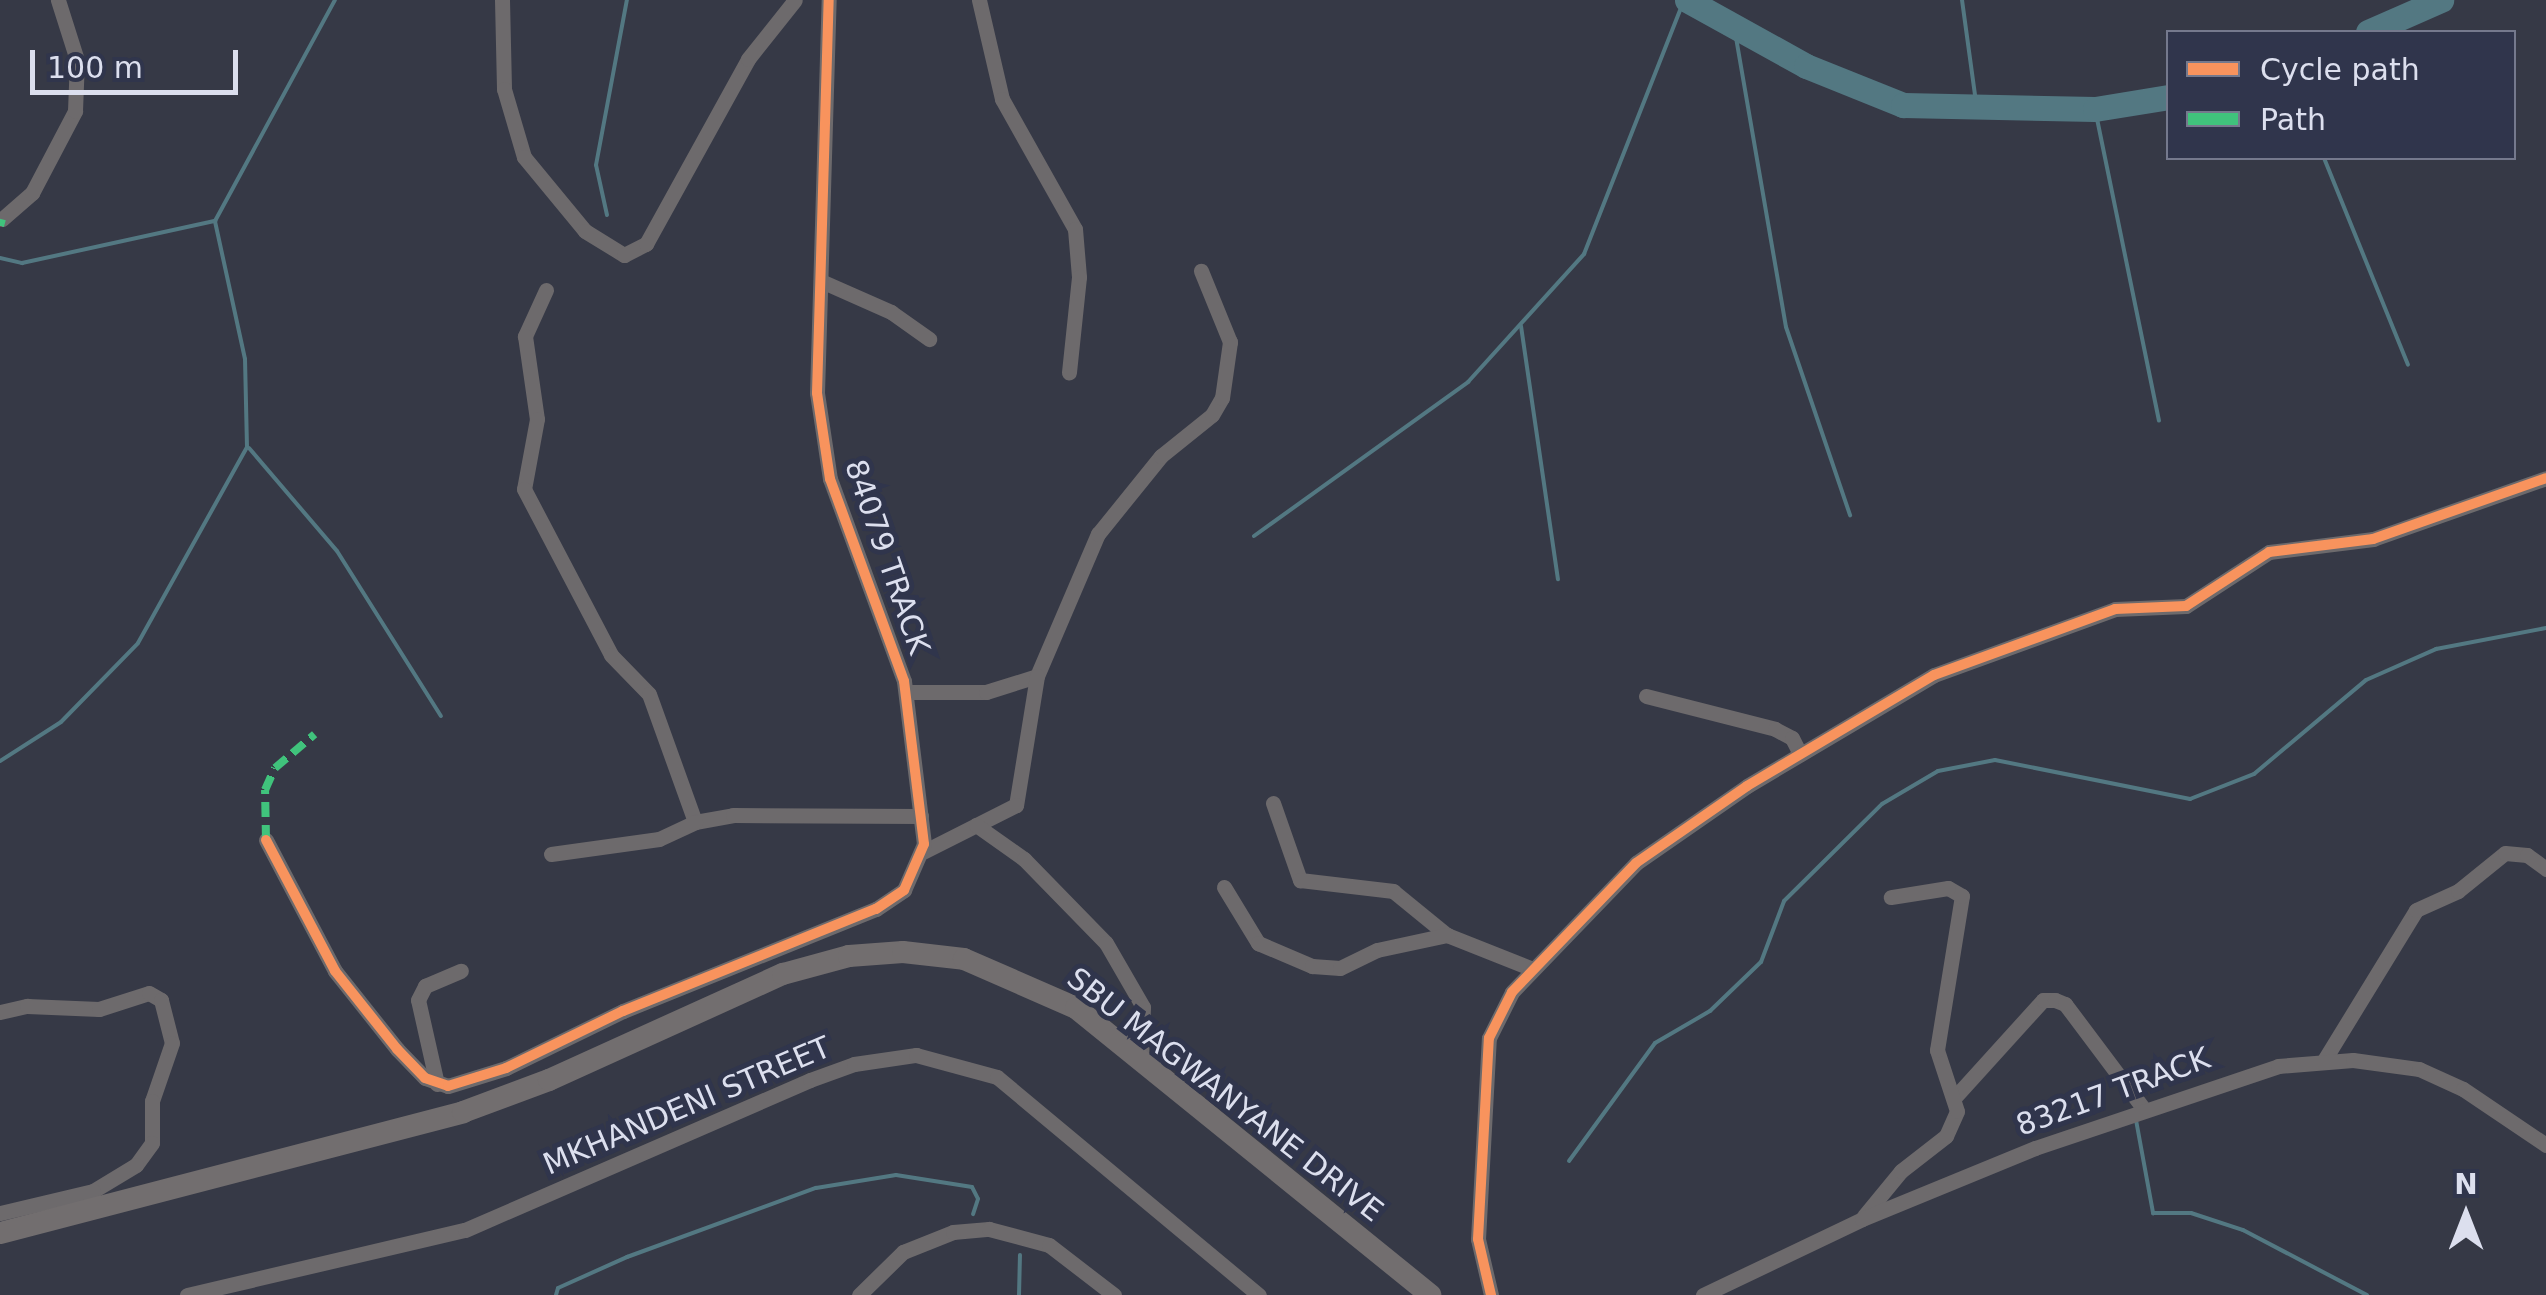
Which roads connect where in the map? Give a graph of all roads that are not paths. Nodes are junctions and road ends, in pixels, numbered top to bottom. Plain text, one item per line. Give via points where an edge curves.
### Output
1 (58, 0) edge
2 (502, 0) edge
3 (795, 0) edge
4 (979, 0) edge
5 (826, 4) edge
6 (2, 219) dead end
7 (1201, 271) dead end
8 (821, 281) junction
9 (546, 290) dead end
10 (929, 338) dead end
11 (1069, 372) dead end
12 (2546, 478) edge
13 (1036, 676) junction
14 (906, 692) junction
15 (1646, 696) dead end
16 (1800, 754) junction
17 (1273, 803) dead end
18 (920, 816) junction
19 (695, 822) junction
20 (976, 826) junction
21 (266, 840) dead end
22 (922, 852) junction
23 (551, 854) dead end
24 (2546, 869) edge
25 (1224, 887) dead end
26 (1891, 898) dead end
27 (1447, 935) junction
28 (1532, 969) junction
29 (462, 972) dead end
30 (634, 1008) junction
31 (0, 1012) edge
32 (651, 1032) junction
33 (1141, 1060) junction
34 (2323, 1062) junction
35 (437, 1084) junction
36 (1955, 1097) junction
37 (2143, 1108) junction
38 (2546, 1145) edge
39 (95, 1199) junction
40 (0, 1213) edge
41 (1862, 1219) junction
42 (0, 1233) edge
43 (187, 1295) edge
44 (859, 1295) edge
45 (1114, 1295) edge
46 (1259, 1295) edge
47 (1430, 1295) edge
48 (1491, 1295) edge
49 (1703, 1295) edge

1 - 6 street via 76,60 74,111 32,193
2 - 3 street via 504,89 524,157 585,231 624,256 646,244 748,59
4 - 11 street via 1002,99 1075,229 1079,277
5 - 8 street, 84079 TRACK
7 - 13 street via 1230,342 1222,398 1212,415 1161,456 1098,534
8 - 10 street via 891,312
8 - 14 street, 84079 TRACK via 815,363 830,478
9 - 19 street via 525,336 537,409 523,475 526,495 611,656 650,694
12 - 16 street via 2373,539 2269,552 2186,606 2115,609 1950,668
13 - 14 street via 986,692
13 - 20 street via 1016,805
14 - 18 street, 84079 TRACK
15 - 16 street via 1776,728
16 - 28 street via 1636,863
17 - 27 street via 1300,880 1393,891
18 - 19 street via 733,815
18 - 22 street, 84079 TRACK
19 - 23 street via 659,839
20 - 22 street
20 - 33 street via 1024,859 1106,943 1143,1008
21 - 35 street via 335,971 363,998 387,1038
22 - 30 street via 904,890 876,909
24 - 34 street via 2527,855 2505,853 2458,891 2416,910
25 - 27 street via 1251,937 1312,966 1340,968 1377,950
26 - 36 street via 1948,888 1962,896 1937,1050
27 - 28 street
28 - 48 street via 1502,1007 1489,1038 1478,1239
29 - 35 street via 425,986 418,1000
30 - 32 street
30 - 35 street via 506,1068 455,1086
31 - 39 street via 27,1006 90,1010 143,993 159,996 172,1043 152,1101 152,1143
32 - 33 main road, SBU MAGWANYANE DRIVE via 804,966 903,952 964,959 1022,980 1076,1008
32 - 39 main road, SBU MAGWANYANE DRIVE via 463,1112
33 - 47 main road, SBU MAGWANYANE DRIVE
34 - 37 street, 83217 TRACK via 2243,1074
34 - 38 street, 83217 TRACK via 2419,1069 2463,1089
36 - 37 street via 2043,1000 2055,1000 2065,1004
36 - 41 street via 1957,1117 1946,1136 1902,1170
37 - 41 street, 83217 TRACK
39 - 40 street
39 - 42 main road, SBU MAGWANYANE DRIVE
41 - 49 street, 83217 TRACK
43 - 46 street, MKHANDENI STREET via 466,1230 810,1080 854,1064 916,1055 997,1077
44 - 45 street via 903,1252 952,1232 988,1229 1049,1244

